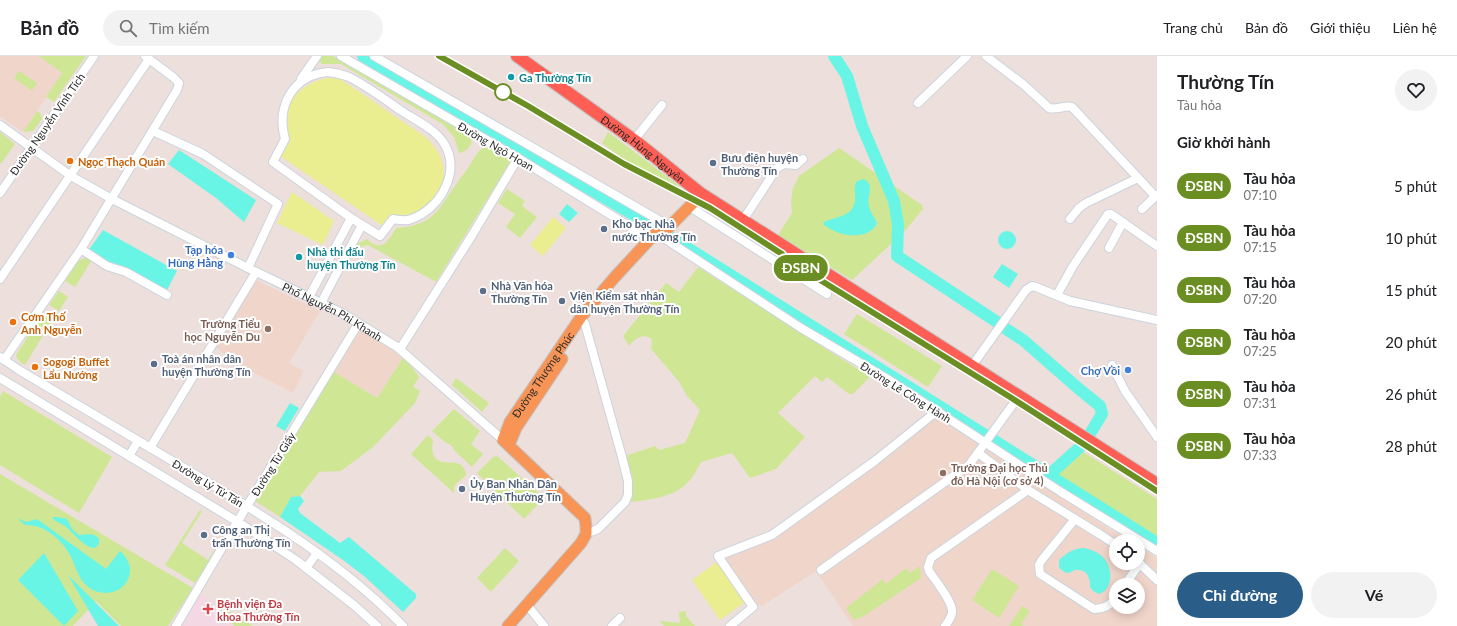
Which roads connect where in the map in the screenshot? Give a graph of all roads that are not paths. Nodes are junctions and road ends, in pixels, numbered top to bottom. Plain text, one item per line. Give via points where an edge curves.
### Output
1 (94, 56) edge
2 (317, 56) edge
3 (341, 56) edge
4 (374, 56) edge
5 (517, 56) edge
6 (967, 56) edge
7 (986, 56) edge
8 (147, 57) edge
9 (298, 83) junction
10 (918, 103) dead end
11 (662, 105) dead end
12 (0, 125) edge
13 (153, 131) junction
14 (634, 140) junction
15 (32, 147) junction
16 (518, 158) junction
17 (802, 159) dead end
18 (71, 176) junction
19 (1138, 178) junction
20 (0, 193) edge
21 (702, 194) junction
22 (1156, 196) edge
23 (112, 199) junction
24 (690, 207) junction
25 (1142, 209) dead end
26 (351, 218) junction
27 (1070, 219) dead end
28 (743, 220) junction
29 (1123, 222) junction
30 (362, 225) junction
31 (669, 226) junction
32 (656, 236) junction
33 (1157, 246) edge
34 (1109, 248) dead end
35 (81, 249) junction
36 (248, 268) junction
37 (256, 272) junction
38 (0, 280) edge
39 (828, 294) dead end
40 (167, 295) dead end
41 (1057, 295) junction
42 (310, 298) junction
43 (321, 303) junction
44 (583, 320) junction
45 (1157, 320) edge
46 (358, 324) junction
47 (400, 349) junction
48 (2, 358) edge
49 (1112, 365) dead end
50 (972, 366) junction
51 (0, 378) edge
52 (1019, 396) junction
53 (939, 412) junction
54 (1157, 437) edge
55 (986, 440) junction
56 (138, 441) junction
57 (506, 442) junction
58 (150, 448) junction
59 (978, 453) junction
60 (129, 456) junction
61 (1157, 484) edge
62 (1028, 490) junction
63 (247, 506) junction
64 (1075, 519) junction
65 (238, 522) junction
66 (1109, 522) junction
67 (586, 534) junction
68 (1101, 535) junction
69 (1109, 540) edge
70 (1157, 551) edge
71 (317, 553) junction
72 (306, 568) junction
73 (1145, 568) edge
74 (821, 570) dead end
75 (1157, 580) edge
76 (527, 605) junction
77 (1109, 605) edge
78 (620, 618) dead end
79 (176, 626) edge
80 (377, 626) edge
81 (403, 626) edge
82 (508, 626) edge
83 (544, 626) edge
84 (612, 626) edge
85 (730, 626) edge
86 (945, 626) edge

1 - 15 street, Đường Nguyễn Vĩnh Tích
2 - 9 street
3 - 16 street, Đường Ngô Hoan
4 - 31 street
5 - 14 highway, Đường Hùng Nguyên
6 - 10 street
7 - 19 street via 1049,108 1072,107
8 - 13 street via 179,84
8 - 18 street
9 - 26 street via 284,105 282,126 285,139 273,162
9 - 30 street via 321,72 339,73 348,77 432,131 449,153 448,184 429,210 410,220 393,219 380,236
11 - 14 street
12 - 15 street, Phố Nguyễn Phi Khanh
13 - 23 street
13 - 36 street via 203,154 278,204
14 - 21 highway, Đường Hùng Nguyên
15 - 18 street, Phố Nguyễn Phi Khanh
15 - 20 street, Đường Nguyễn Vĩnh Tích
16 - 32 street, Đường Ngô Hoan
16 - 47 street
17 - 28 street via 794,166 782,164 778,168
18 - 23 street, Phố Nguyễn Phi Khanh
18 - 38 street
19 - 22 street
19 - 27 street via 1086,203
21 - 24 main road, Đường Thượng Phúc
21 - 28 highway, Đường Hùng Nguyên
22 - 25 street
23 - 35 street
23 - 36 street, Phố Nguyễn Phi Khanh
24 - 31 main road, Đường Thượng Phúc
24 - 39 street
26 - 30 street
26 - 42 street
28 - 50 highway, Đường Hùng Nguyên
29 - 33 street
29 - 34 street
29 - 41 street via 1111,214 1107,215
30 - 43 street
31 - 32 main road, Đường Thượng Phúc
32 - 44 main road, Đường Thượng Phúc
32 - 53 street, Đường Lê Công Hành
35 - 40 street via 107,266 126,272
35 - 48 street
36 - 37 street, Phố Nguyễn Phi Khanh
37 - 42 street, Phố Nguyễn Phi Khanh
37 - 58 street
41 - 45 street
41 - 50 street via 1036,286 1029,288
42 - 43 street, Phố Nguyễn Phi Khanh
43 - 46 street, Phố Nguyễn Phi Khanh
44 - 57 main road, Đường Thượng Phúc
44 - 67 street via 628,480 628,495 625,502 598,529
46 - 47 street, Phố Nguyễn Phi Khanh
46 - 63 street, Đường Từ Giấy
47 - 57 street, Phố Nguyễn Phi Khanh
48 - 56 street, Đường Lý Tử Tấn
49 - 54 street
50 - 52 highway, Đường Hùng Nguyên
51 - 60 street, Đường Lý Tử Tấn
52 - 55 street
52 - 61 highway, Đường Hùng Nguyên
53 - 55 street, Đường Lê Công Hành
53 - 85 street via 772,536 718,556 754,607
55 - 59 street
55 - 66 street, Đường Lê Công Hành
56 - 58 street, Đường Lý Tử Tấn
56 - 60 street
57 - 67 main road, Phố Nguyễn Phi Khanh via 584,518
58 - 63 street, Đường Lý Tử Tấn
59 - 62 street
59 - 74 street via 969,465
60 - 65 street, Đường Lý Tử Tấn
62 - 64 street
62 - 86 street via 932,558 929,571 952,609 952,616
63 - 65 street, Đường Từ Giấy
63 - 71 street, Đường Lý Tử Tấn
64 - 68 street
64 - 77 street via 1041,561 1040,574 1094,609
65 - 72 street, Đường Lý Tử Tấn
65 - 79 street, Đường Từ Giấy
66 - 68 street
66 - 70 street, Đường Lê Công Hành
67 - 76 main road
68 - 69 street
71 - 72 street
71 - 81 street, Đường Lý Tử Tấn via 368,592
72 - 80 street, Đường Lý Tử Tấn
73 - 75 street
76 - 82 main road
76 - 83 street
78 - 84 street

